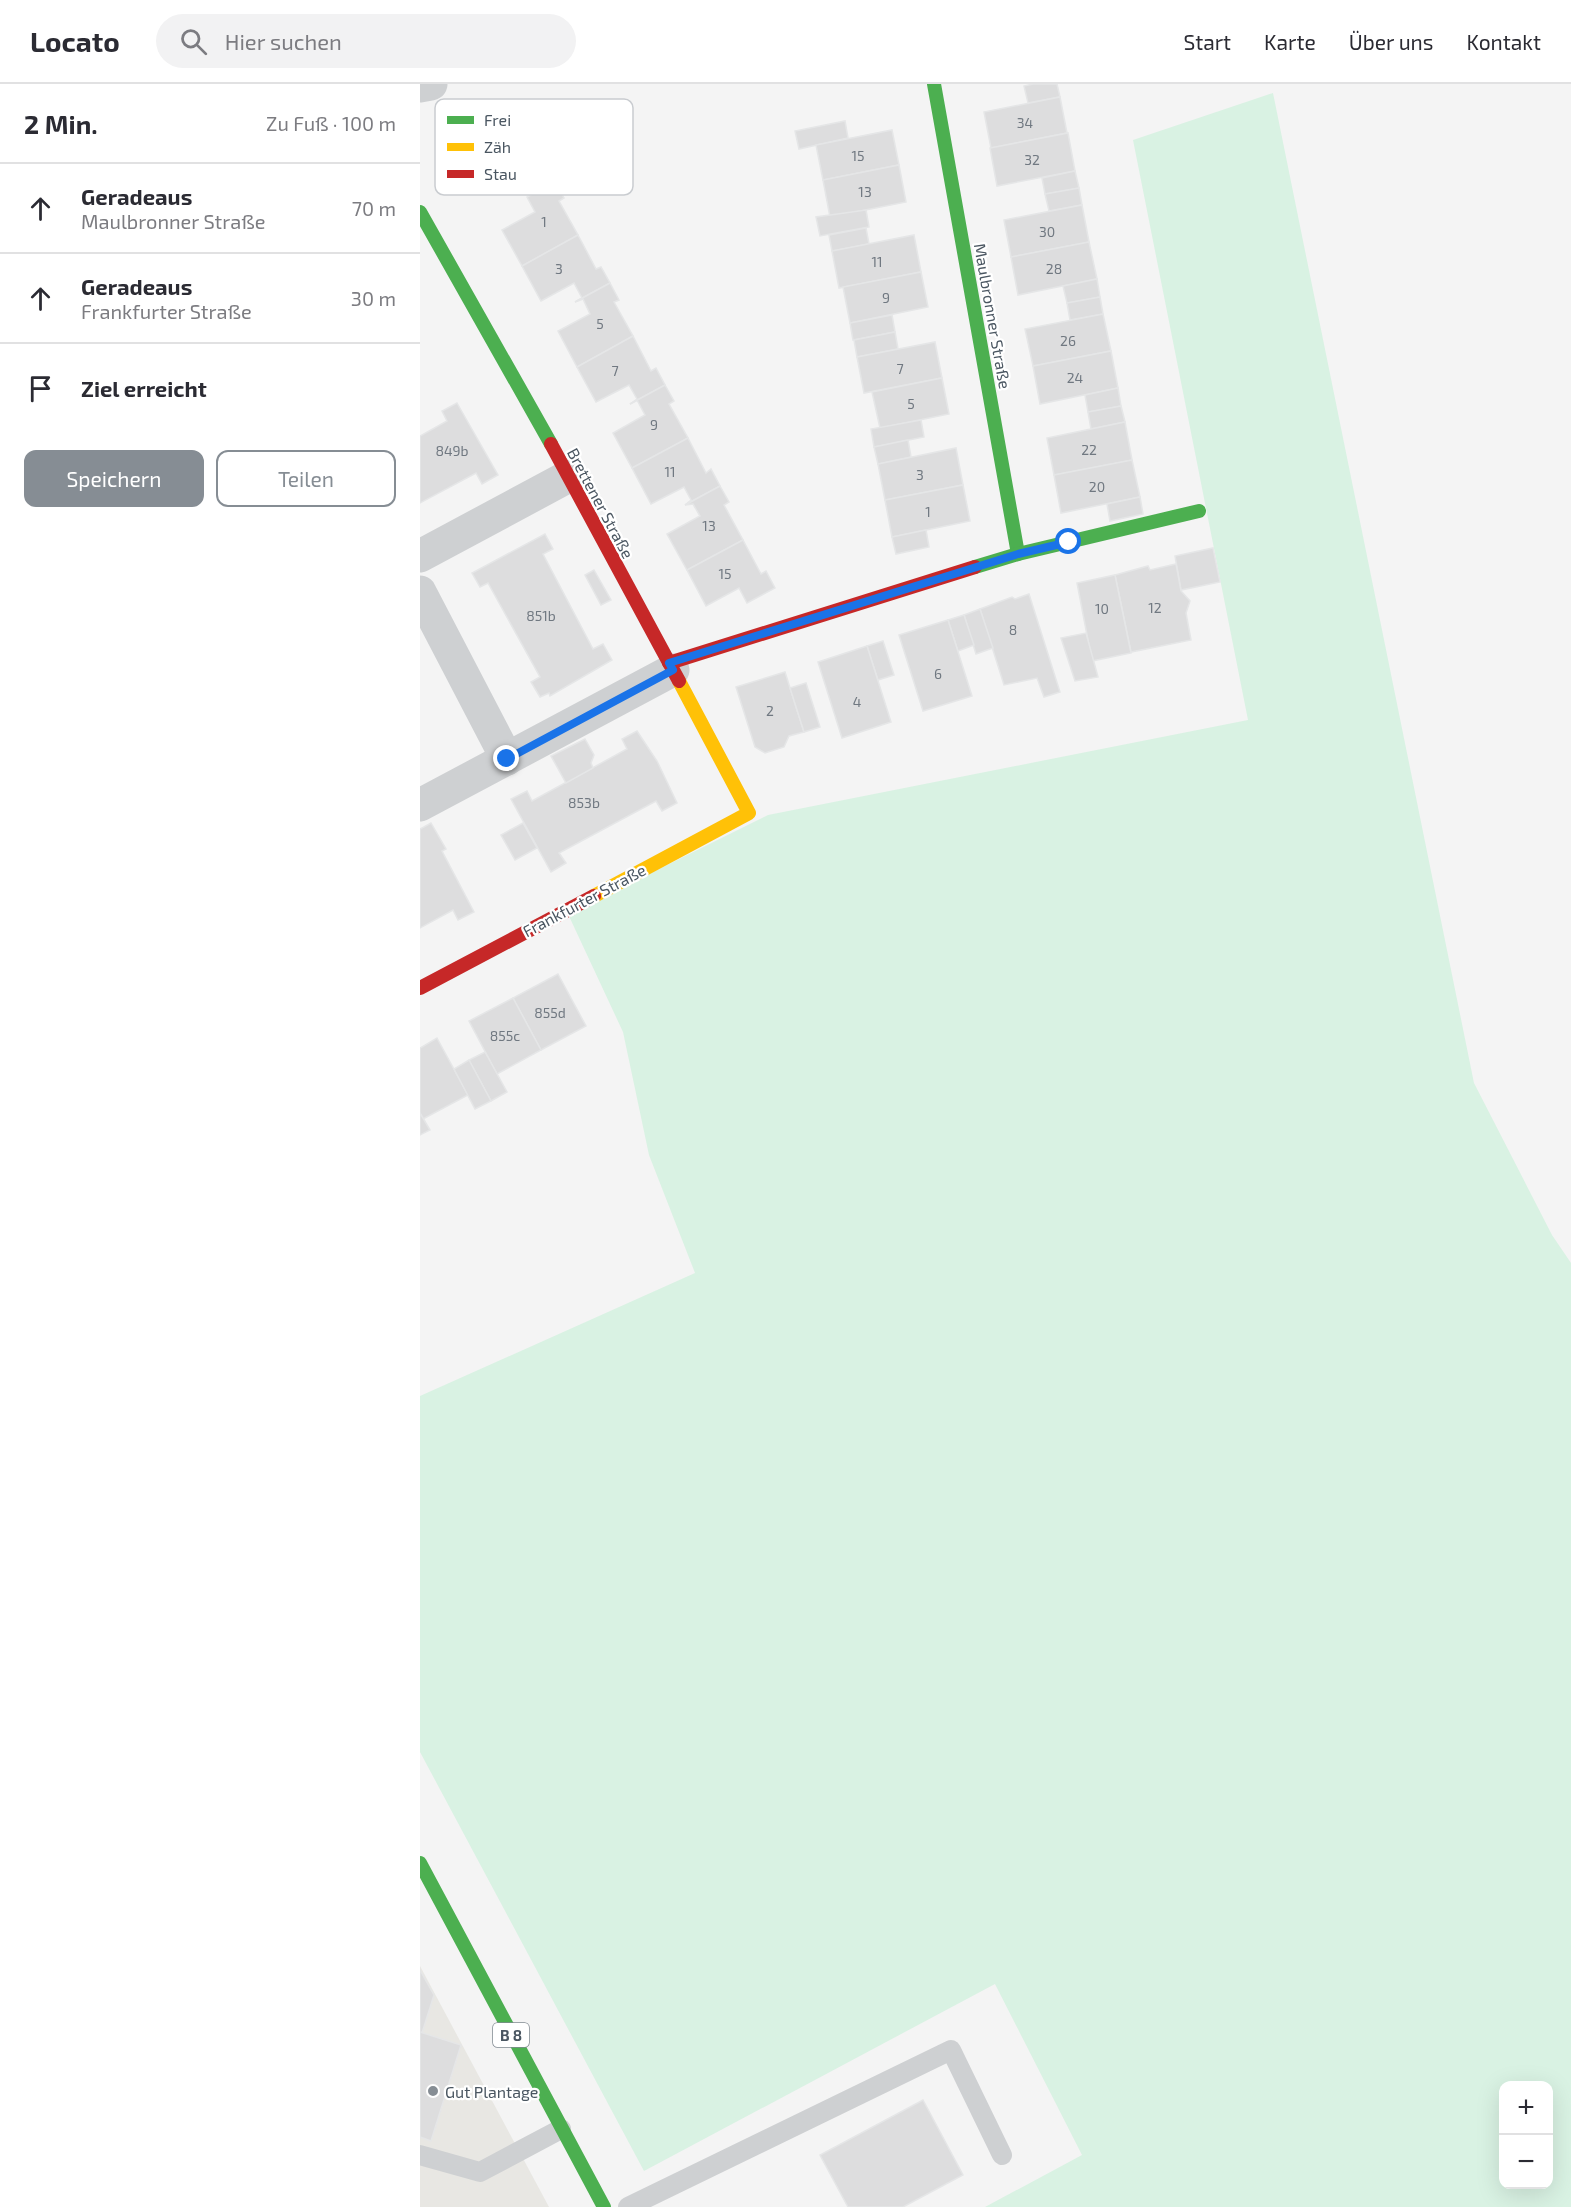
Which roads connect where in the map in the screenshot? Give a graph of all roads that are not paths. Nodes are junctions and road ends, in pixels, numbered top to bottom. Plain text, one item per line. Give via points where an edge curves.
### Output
1 (431, 84) edge
2 (934, 84) edge
3 (420, 86) edge
4 (420, 212) edge
5 (568, 476) junction
6 (1199, 511) dead end
7 (1018, 554) junction
8 (420, 556) edge
9 (420, 592) edge
10 (671, 667) junction
11 (507, 759) junction
12 (420, 805) edge
13 (749, 813) joint
14 (420, 988) edge
15 (420, 1863) edge
16 (561, 2130) junction
17 (420, 2155) edge
18 (1002, 2156) dead end
19 (604, 2207) edge
20 (628, 2207) edge

1 - 3 street
2 - 7 street, Maulbronner Straße
4 - 5 street, Brettener Straße
5 - 8 street
5 - 10 street, Brettener Straße
6 - 7 street
7 - 10 street
9 - 11 street
10 - 11 street
10 - 13 street, Brettener Straße
11 - 12 street
13 - 14 street, Frankfurter Straße
15 - 16 street, B 8
16 - 17 lane via 480,2172
16 - 19 street, B 8
18 - 20 lane via 951,2050

